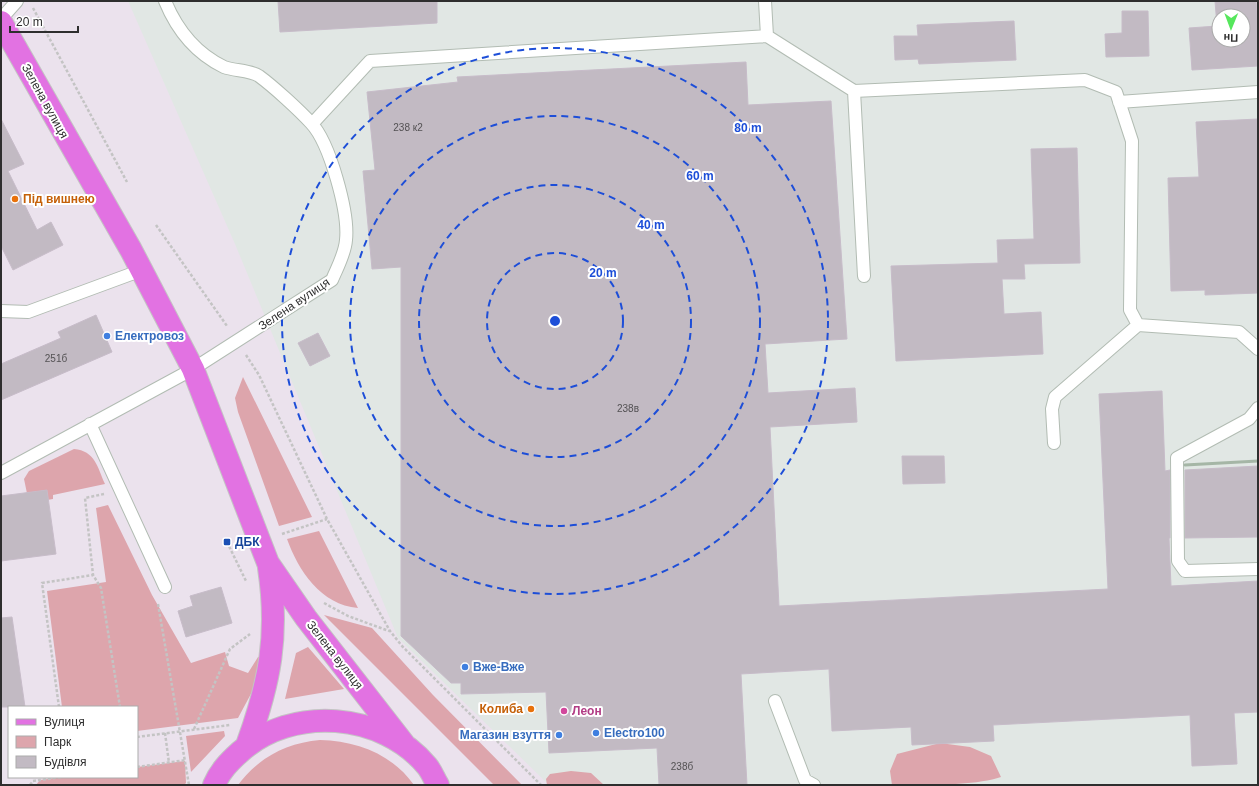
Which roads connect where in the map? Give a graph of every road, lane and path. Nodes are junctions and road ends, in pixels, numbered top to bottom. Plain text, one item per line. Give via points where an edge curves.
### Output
1 (17, 1) edge
2 (29, 1) edge
3 (165, 1) edge
4 (765, 1) edge
5 (1, 19) edge
6 (1, 22) edge
7 (767, 36) junction
8 (854, 91) junction
9 (1258, 92) edge
10 (1120, 102) junction
11 (312, 124) junction
12 (127, 182) dead end
13 (156, 225) dead end
14 (142, 270) junction
15 (864, 276) dead end
16 (1, 311) edge
17 (1138, 325) junction
18 (237, 341) junction
19 (1258, 349) edge
20 (193, 369) junction
21 (1258, 408) edge
22 (90, 424) junction
23 (1054, 444) dead end
24 (1, 473) edge
25 (105, 493) dead end
26 (327, 519) junction
27 (284, 540) dead end
28 (227, 542) dead end
29 (268, 563) junction
30 (1258, 569) edge
31 (93, 575) junction
32 (165, 587) joint
33 (248, 587) dead end
34 (320, 599) dead end
35 (252, 630) dead end
36 (390, 631) junction
37 (775, 701) dead end
38 (59, 706) edge
39 (120, 706) edge
40 (236, 724) dead end
41 (194, 730) junction
42 (181, 731) junction
43 (165, 733) junction
44 (138, 737) edge
45 (404, 744) junction
46 (247, 745) junction
47 (186, 760) junction
48 (169, 763) junction
49 (138, 767) edge
50 (55, 778) edge
51 (30, 785) edge
52 (189, 785) edge
53 (214, 785) edge
54 (438, 785) edge
55 (541, 785) edge
56 (814, 785) edge

1 - 5 lane
2 - 12 path
3 - 11 lane, Зелена вулиця via 173,22 195,48 224,67 258,75
4 - 7 lane
6 - 14 main road, Зелена вулиця
7 - 8 lane
7 - 11 lane via 370,61
8 - 10 lane via 1085,80 1116,92
8 - 15 lane
9 - 10 lane
10 - 17 lane via 1132,141 1130,310
11 - 18 lane, Зелена вулиця via 328,154 342,195 346,240 339,264 332,280
13 - 18 path
14 - 16 lane via 28,312
14 - 20 main road, Зелена вулиця
17 - 19 lane via 1239,332
17 - 23 lane via 1055,397 1052,409
18 - 20 lane, Зелена вулиця
18 - 26 path via 259,375
20 - 22 lane, Зелена вулиця
20 - 29 main road, Зелена вулиця
21 - 30 lane via 1249,419 1177,458 1178,561 1185,571
22 - 24 lane, Зелена вулиця
22 - 32 lane
25 - 31 path via 84,498
26 - 27 path via 281,533
26 - 36 path
28 - 33 path
29 - 45 main road, Зелена вулиця via 306,618
29 - 46 main road, Зелена вулиця via 274,600 273,644 261,705
31 - 38 path via 42,583
31 - 39 path via 101,588
32 - 42 path via 158,602
34 - 36 path via 348,616
35 - 41 path via 230,649
36 - 55 path
37 - 56 lane via 805,780
40 - 41 path
41 - 42 path
42 - 43 path
42 - 47 path
43 - 44 path
43 - 48 path
45 - 46 main road via 365,727 329,721 289,724 262,735
45 - 54 main road via 428,767
46 - 53 main road via 219,773
47 - 48 path
47 - 52 path
48 - 49 path
50 - 51 path via 33,781

